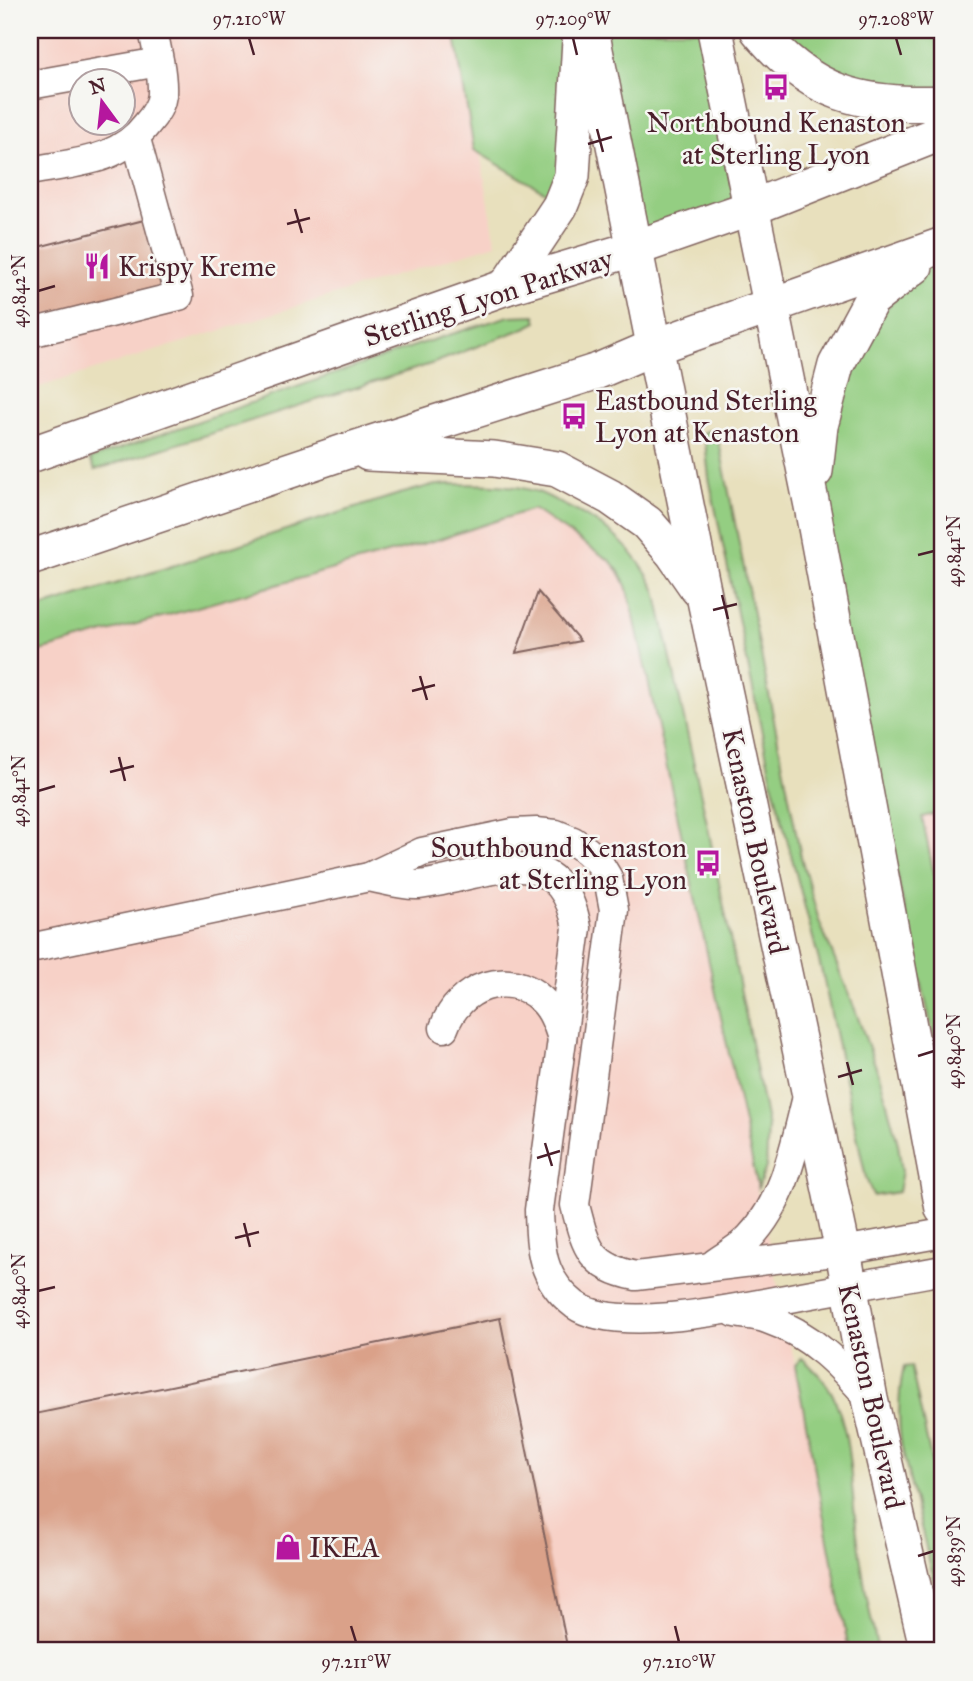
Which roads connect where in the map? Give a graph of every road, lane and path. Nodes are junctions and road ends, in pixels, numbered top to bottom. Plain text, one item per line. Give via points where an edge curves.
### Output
1 (153, 30) edge
2 (581, 30) edge
3 (591, 30) edge
4 (715, 30) edge
5 (758, 30) edge
6 (159, 62) junction
7 (30, 85) edge
8 (943, 103) edge
9 (943, 131) edge
10 (136, 139) junction
11 (30, 171) edge
12 (751, 208) junction
13 (942, 245) edge
14 (633, 249) junction
15 (506, 287) junction
16 (772, 306) junction
17 (30, 333) edge
18 (654, 347) junction
19 (344, 452) junction
20 (30, 455) edge
21 (812, 506) junction
22 (30, 558) edge
23 (705, 600) junction
24 (369, 877) junction
25 (30, 948) edge
26 (444, 1028) dead end
27 (562, 1039) junction
28 (808, 1093) junction
29 (943, 1209) edge
30 (943, 1233) edge
31 (843, 1251) junction
32 (713, 1265) junction
33 (943, 1270) edge
34 (849, 1288) junction
35 (718, 1311) junction
36 (870, 1399) junction
37 (928, 1651) edge

1 - 6 street
2 - 15 main road via 572,176 560,206
3 - 14 main road, Kenaston Boulevard
4 - 12 main road
5 - 8 main road via 776,52 809,78 861,100
6 - 7 street
6 - 10 street via 162,98
9 - 12 main road, Sterling Lyon Parkway
10 - 11 street via 112,155
10 - 17 street via 179,296
12 - 14 main road, Sterling Lyon Parkway
12 - 16 main road
13 - 16 main road
13 - 21 main road via 871,300 836,365 820,426
14 - 15 main road, Sterling Lyon Parkway
14 - 18 main road, Kenaston Boulevard
15 - 20 main road, Sterling Lyon Parkway
16 - 18 main road
16 - 21 main road
18 - 19 main road via 598,371
18 - 23 main road, Kenaston Boulevard
19 - 22 main road
19 - 23 main road via 557,468 647,523
21 - 29 main road
23 - 28 main road, Kenaston Boulevard
24 - 25 street
24 - 27 street via 415,885 506,866 548,874 566,895 577,928
24 - 32 street via 422,852 513,833 556,834 587,850 599,863 608,878 614,910 575,1205 583,1237 603,1265 617,1272 636,1276
26 - 27 street via 452,1010 466,996 506,984 543,1000
27 - 35 street via 539,1210 540,1249 546,1269 558,1289 577,1306 605,1315 635,1319
28 - 31 main road, Kenaston Boulevard
28 - 32 street via 774,1206 749,1239
30 - 31 street
31 - 32 street
31 - 34 main road, Kenaston Boulevard
33 - 34 street
34 - 35 street
34 - 36 main road, Kenaston Boulevard
35 - 36 street via 766,1318 802,1334 838,1363
36 - 37 main road, Kenaston Boulevard

